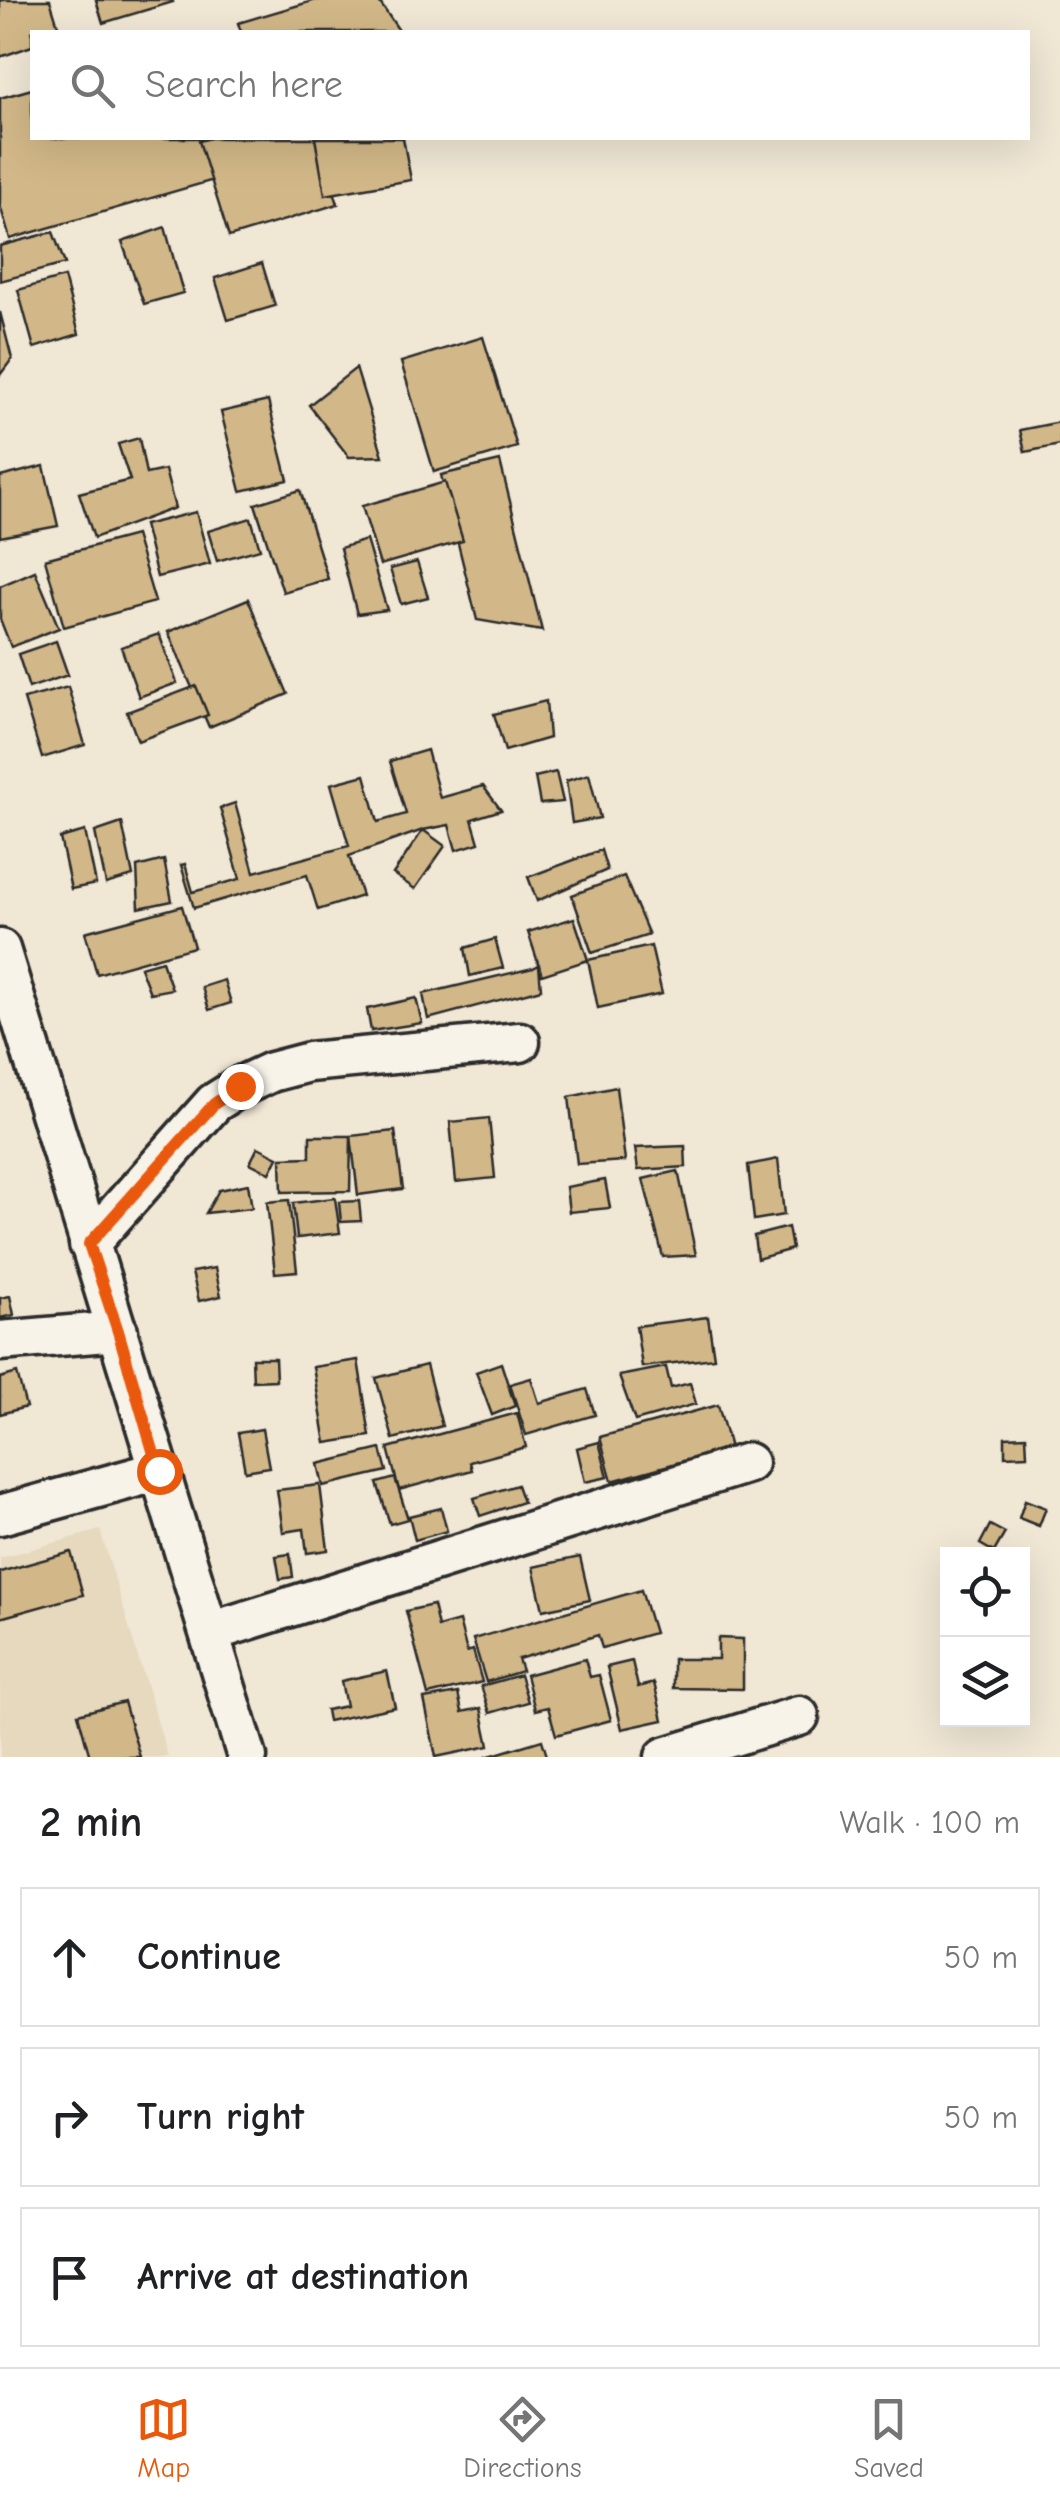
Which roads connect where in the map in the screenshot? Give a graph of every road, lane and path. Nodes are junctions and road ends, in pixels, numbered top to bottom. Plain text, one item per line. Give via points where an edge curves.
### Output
1 (0, 950) edge
2 (520, 1042) dead end
3 (89, 1244) junction
4 (118, 1331) junction
5 (0, 1341) edge
6 (748, 1463) dead end
7 (159, 1471) junction
8 (0, 1515) edge
9 (210, 1632) junction
10 (799, 1716) dead end
11 (247, 1757) edge
12 (666, 1757) edge

1 - 3 street
2 - 3 street via 309,1062 240,1086 214,1104
3 - 4 street
4 - 5 street
4 - 7 street
6 - 9 street
7 - 8 street
7 - 9 street
9 - 11 street
10 - 12 street

